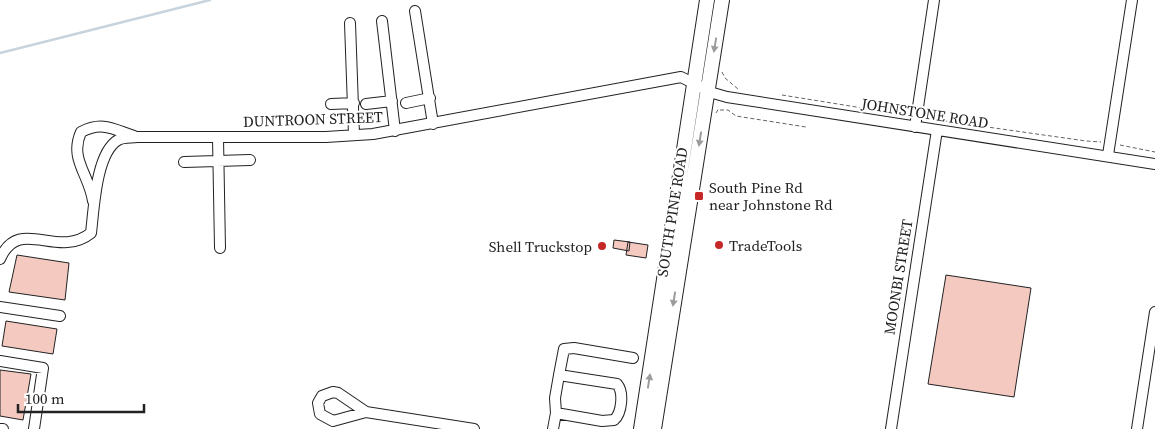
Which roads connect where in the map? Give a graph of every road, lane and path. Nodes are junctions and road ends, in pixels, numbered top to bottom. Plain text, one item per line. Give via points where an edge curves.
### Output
1 (707, 0) edge
2 (722, 0) edge
3 (934, 0) edge
4 (1132, 0) edge
5 (415, 11) dead end
6 (382, 20) dead end
7 (350, 23) dead end
8 (694, 83) junction
9 (707, 91) junction
10 (430, 98) junction
11 (392, 101) junction
12 (354, 103) junction
13 (406, 103) dead end
14 (331, 104) dead end
15 (366, 104) dead end
16 (720, 111) dead end
17 (433, 124) junction
18 (806, 127) dead end
19 (915, 127) junction
20 (937, 130) junction
21 (395, 131) junction
22 (354, 135) junction
23 (137, 137) junction
24 (218, 138) junction
25 (1125, 146) dead end
26 (1155, 152) edge
27 (1108, 155) junction
28 (76, 157) junction
29 (218, 160) junction
30 (250, 160) dead end
31 (102, 162) junction
32 (184, 162) dead end
33 (1155, 164) edge
34 (94, 207) junction
35 (220, 248) dead end
36 (0, 259) edge
37 (0, 307) edge
38 (1155, 312) edge
39 (60, 316) dead end
40 (1154, 326) edge
41 (633, 358) dead end
42 (0, 361) edge
43 (559, 375) junction
44 (366, 412) dead end
45 (556, 413) junction
46 (34, 429) edge
47 (474, 429) edge
48 (554, 429) edge
49 (641, 429) edge
50 (654, 429) edge
51 (891, 429) edge
52 (1137, 429) edge

1 - 8 highway, SOUTH PINE ROAD
2 -> 9 highway, SOUTH PINE ROAD
3 - 19 street
4 - 27 street
5 - 10 street
6 - 11 street
7 - 12 street
8 - 9 street, JOHNSTONE ROAD
8 - 17 street, DUNTROON STREET via 678,77
49 -> 8 highway, SOUTH PINE ROAD
9 - 19 street, JOHNSTONE ROAD via 727,97
9 -> 50 highway, SOUTH PINE ROAD
10 - 13 street
10 - 17 street
11 - 15 street
11 - 21 street
12 - 14 street
12 - 22 street
16 - 18 path via 724,109 736,116
17 - 21 street, DUNTROON STREET
19 - 20 street, JOHNSTONE ROAD
20 - 27 street, JOHNSTONE ROAD
20 - 51 street, MOONBI STREET
21 - 22 street, DUNTROON STREET
22 - 24 street, DUNTROON STREET
23 - 24 street, DUNTROON STREET
23 - 28 street via 104,125 91,126 81,132 76,142
23 - 31 street, DUNTROON STREET via 119,139 106,150
24 - 29 street
25 - 26 path
27 - 33 street, JOHNSTONE ROAD
28 - 31 street via 87,167 96,167
28 - 34 street via 91,189
29 - 30 street
29 - 32 street
29 - 35 street
31 - 34 street, DUNTROON STREET
34 - 36 street, DUNTROON STREET via 91,232 81,241 70,243 21,238 12,242
37 - 39 street
38 - 40 street
40 - 52 street
41 - 43 street via 568,347 562,354
42 - 46 street via 43,368
43 - 45 street
43 - 45 street via 617,384 621,395 618,417 611,421
44 - 47 street
45 - 48 street

